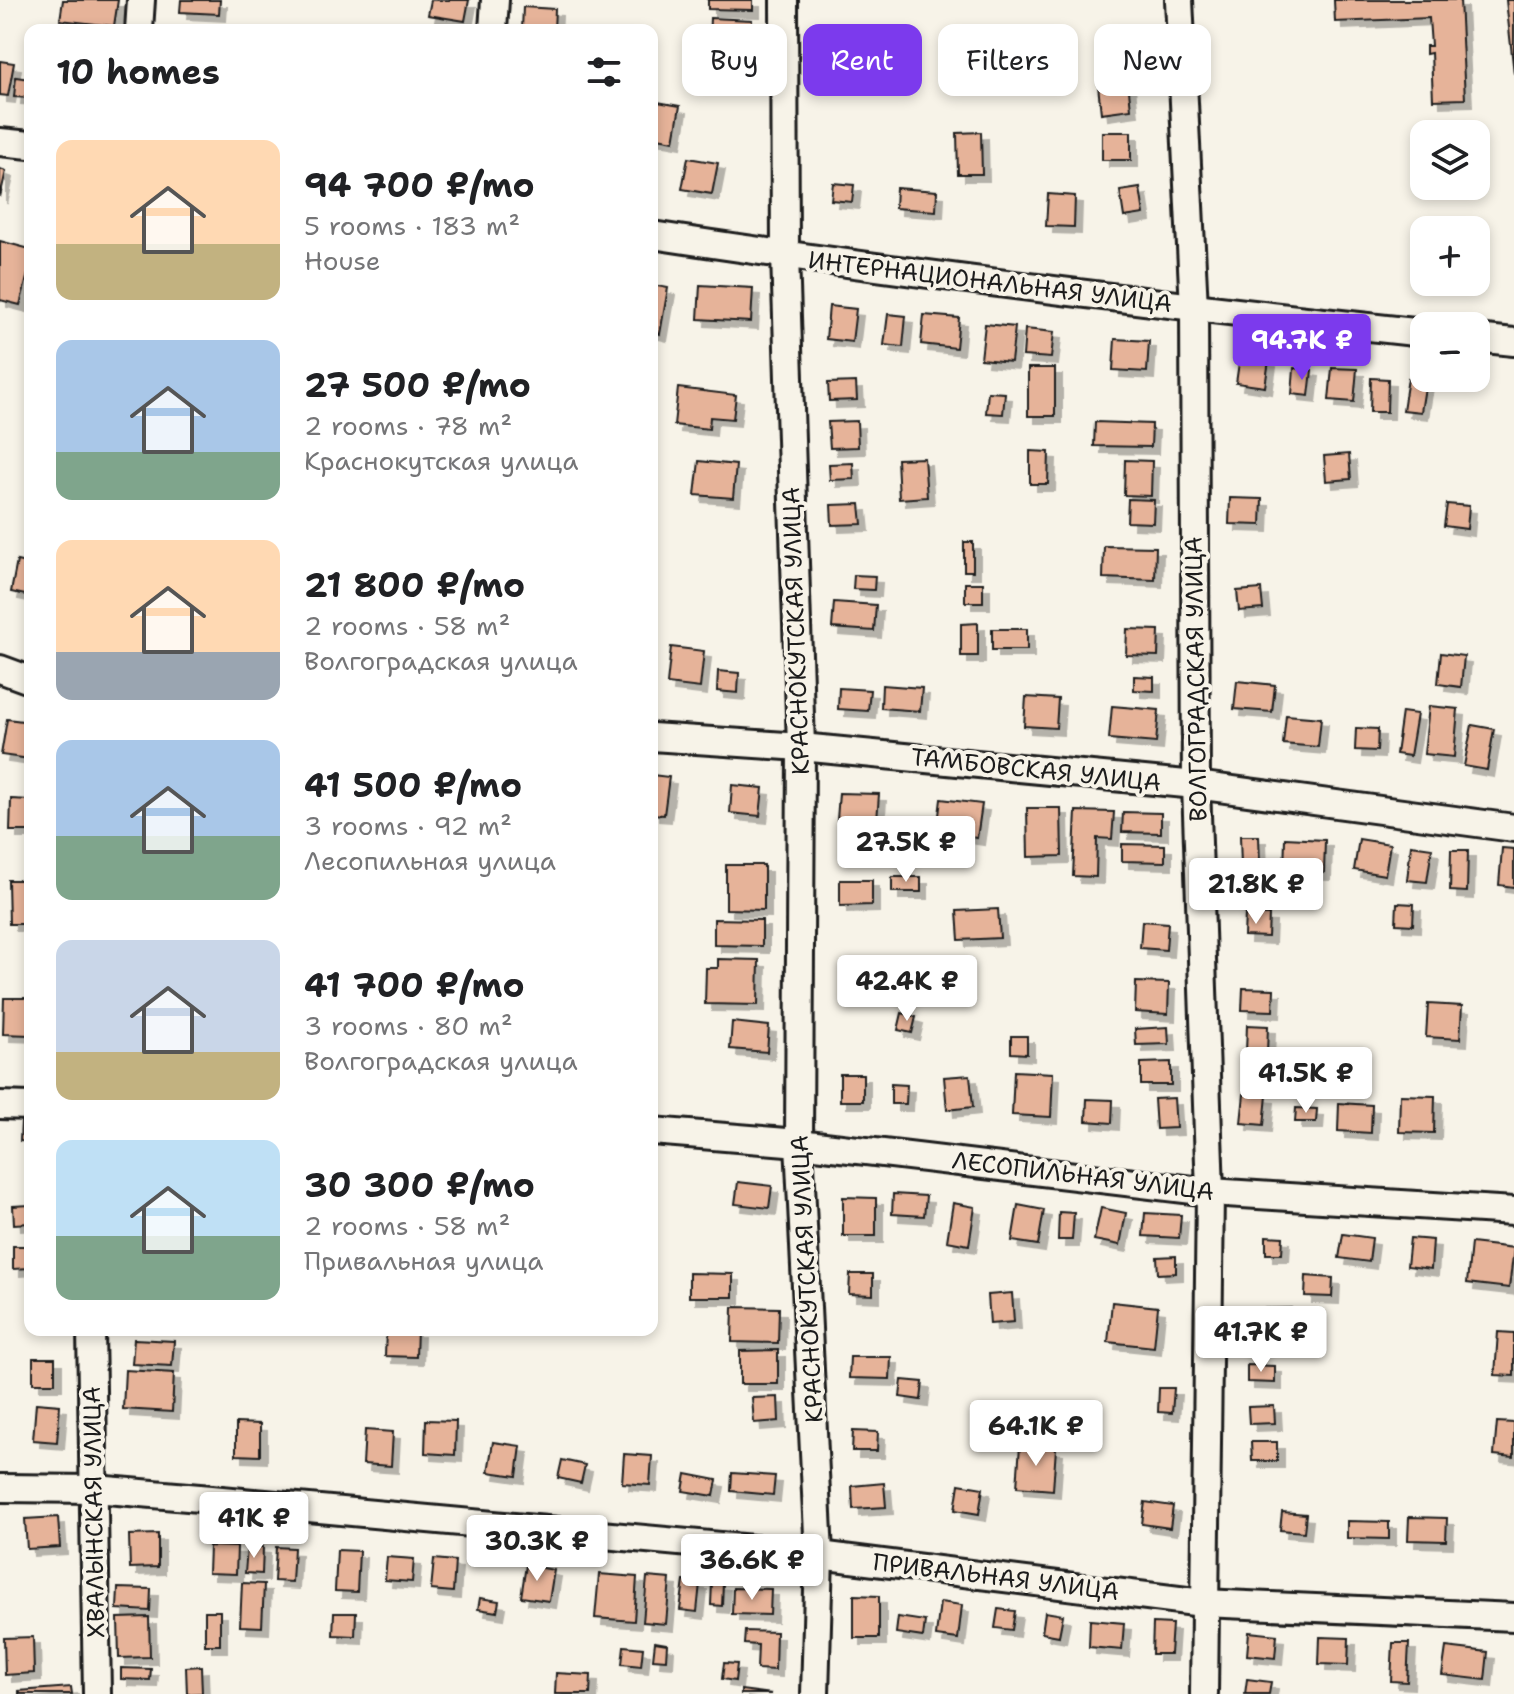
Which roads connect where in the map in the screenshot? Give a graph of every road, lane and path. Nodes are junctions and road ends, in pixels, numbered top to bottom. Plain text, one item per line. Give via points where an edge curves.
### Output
1 (141, 0) edge
2 (495, 0) edge
3 (784, 0) edge
4 (1179, 0) edge
5 (139, 24) edge
6 (493, 24) edge
7 (0, 142) edge
8 (24, 144) edge
9 (658, 236) edge
10 (785, 255) junction
11 (1194, 308) junction
12 (1410, 331) edge
13 (1490, 339) edge
14 (1514, 342) edge
15 (0, 669) edge
16 (24, 678) edge
17 (658, 737) edge
18 (801, 747) junction
19 (1196, 785) junction
20 (1514, 828) edge
21 (0, 1105) edge
22 (24, 1106) edge
23 (658, 1131) edge
24 (799, 1143) junction
25 (1210, 1192) junction
26 (1514, 1211) edge
27 (91, 1336) edge
28 (0, 1488) edge
29 (95, 1489) junction
30 (819, 1555) junction
31 (1203, 1603) junction
32 (1514, 1617) edge
33 (97, 1694) edge
34 (815, 1694) edge
35 (1204, 1694) edge

1 - 5 street
2 - 6 street
3 - 10 street, КРАСНОКУТСКАЯ УЛИЦА
4 - 11 street, ВОЛГОГРАДСКАЯ УЛИЦА
7 - 8 street
9 - 10 street, ИНТЕРНАЦИОНАЛЬНАЯ УЛИЦА
10 - 11 street, ИНТЕРНАЦИОНАЛЬНАЯ УЛИЦА
10 - 18 street, КРАСНОКУТСКАЯ УЛИЦА
11 - 12 street, ИНТЕРНАЦИОНАЛЬНАЯ УЛИЦА
11 - 19 street, ВОЛГОГРАДСКАЯ УЛИЦА
13 - 14 street
15 - 16 street
17 - 18 street, ТАМБОВСКАЯ УЛИЦА
18 - 19 street, ТАМБОВСКАЯ УЛИЦА
18 - 24 street, КРАСНОКУТСКАЯ УЛИЦА
19 - 20 street, ТАМБОВСКАЯ УЛИЦА
19 - 25 street, ВОЛГОГРАДСКАЯ УЛИЦА
21 - 22 street
23 - 24 street, ЛЕСОПИЛЬНАЯ УЛИЦА
24 - 25 street, ЛЕСОПИЛЬНАЯ УЛИЦА
24 - 30 street, КРАСНОКУТСКАЯ УЛИЦА
25 - 26 street, ЛЕСОПИЛЬНАЯ УЛИЦА
25 - 31 street, ВОЛГОГРАДСКАЯ УЛИЦА
27 - 29 street, ХВАЛЫНСКАЯ УЛИЦА
28 - 29 street, ПРИВАЛЬНАЯ УЛИЦА
29 - 30 street, ПРИВАЛЬНАЯ УЛИЦА
29 - 33 street, ХВАЛЫНСКАЯ УЛИЦА
30 - 31 street, ПРИВАЛЬНАЯ УЛИЦА
30 - 34 street, КРАСНОКУТСКАЯ УЛИЦА
31 - 32 street, ПРИВАЛЬНАЯ УЛИЦА
31 - 35 street, ВОЛГОГРАДСКАЯ УЛИЦА

